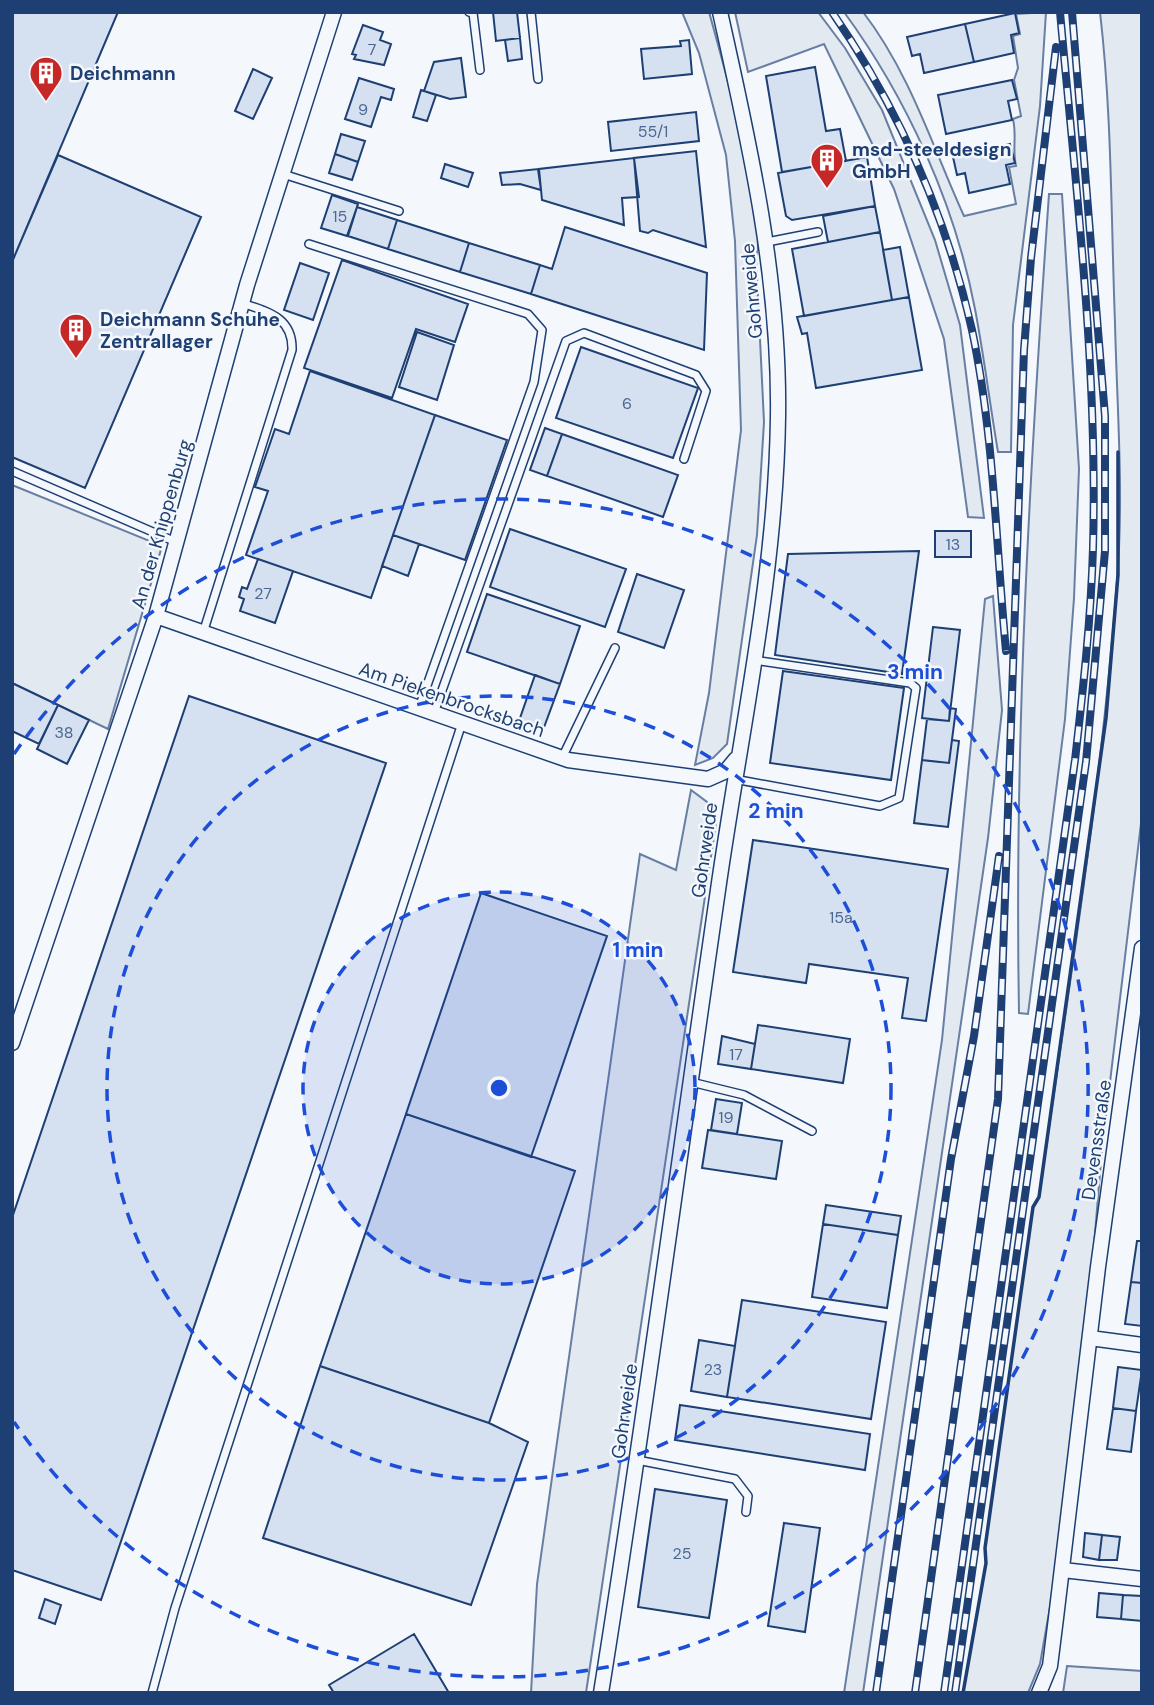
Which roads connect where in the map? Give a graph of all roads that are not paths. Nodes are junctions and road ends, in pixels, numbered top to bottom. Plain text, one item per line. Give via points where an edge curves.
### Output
1 (334, 12) edge
2 (469, 12) edge
3 (531, 12) edge
4 (720, 12) edge
5 (480, 70) dead end
6 (538, 79) dead end
7 (282, 173) junction
8 (399, 211) dead end
9 (818, 232) dead end
10 (767, 242) junction
11 (309, 244) dead end
12 (242, 303) junction
13 (684, 458) dead end
14 (12, 471) edge
15 (176, 542) junction
16 (156, 616) junction
17 (203, 632) junction
18 (615, 649) dead end
19 (753, 660) junction
20 (418, 709) junction
21 (434, 714) junction
22 (462, 723) junction
23 (562, 758) junction
24 (737, 758) junction
25 (734, 779) junction
26 (1142, 948) edge
27 (12, 1043) edge
28 (691, 1082) junction
29 (813, 1131) dead end
30 (1090, 1338) junction
31 (1142, 1345) edge
32 (636, 1460) junction
33 (746, 1512) dead end
34 (1063, 1570) junction
35 (1142, 1579) edge
36 (152, 1693) edge
37 (601, 1693) edge
38 (1039, 1693) edge

1 - 7 street, An der Knippenburg
2 - 5 lane
3 - 6 lane
4 - 10 street, Gohrweide
7 - 8 lane
7 - 12 street, An der Knippenburg
9 - 10 lane
10 - 19 street, Gohrweide via 778,417 766,582
11 - 20 lane via 528,314 542,330 534,382
12 - 15 street, An der Knippenburg
12 - 17 lane via 280,318 290,329 292,351
13 - 21 lane via 706,391 696,375 584,333 566,341
14 - 15 lane
15 - 16 street, An der Knippenburg
16 - 17 street, Am Piekenbrocksbach
16 - 27 street, An der Knippenburg
17 - 20 street, Am Piekenbrocksbach
18 - 23 lane
19 - 24 street, Gohrweide
19 - 25 lane via 910,683 916,688 899,798 880,806
20 - 21 street, Am Piekenbrocksbach
21 - 22 street, Am Piekenbrocksbach
22 - 23 street, Am Piekenbrocksbach
22 - 36 lane via 175,1608
23 - 24 street, Am Piekenbrocksbach via 708,779 726,771
24 - 25 street, Gohrweide
25 - 28 street, Gohrweide
26 - 30 street, Devensstraße
28 - 29 lane via 744,1095
28 - 32 street, Gohrweide
30 - 31 street
30 - 34 street, Devensstraße
32 - 33 lane via 735,1479 748,1496
32 - 37 street, Gohrweide
34 - 35 street
34 - 38 street, Devensstraße via 1050,1666

